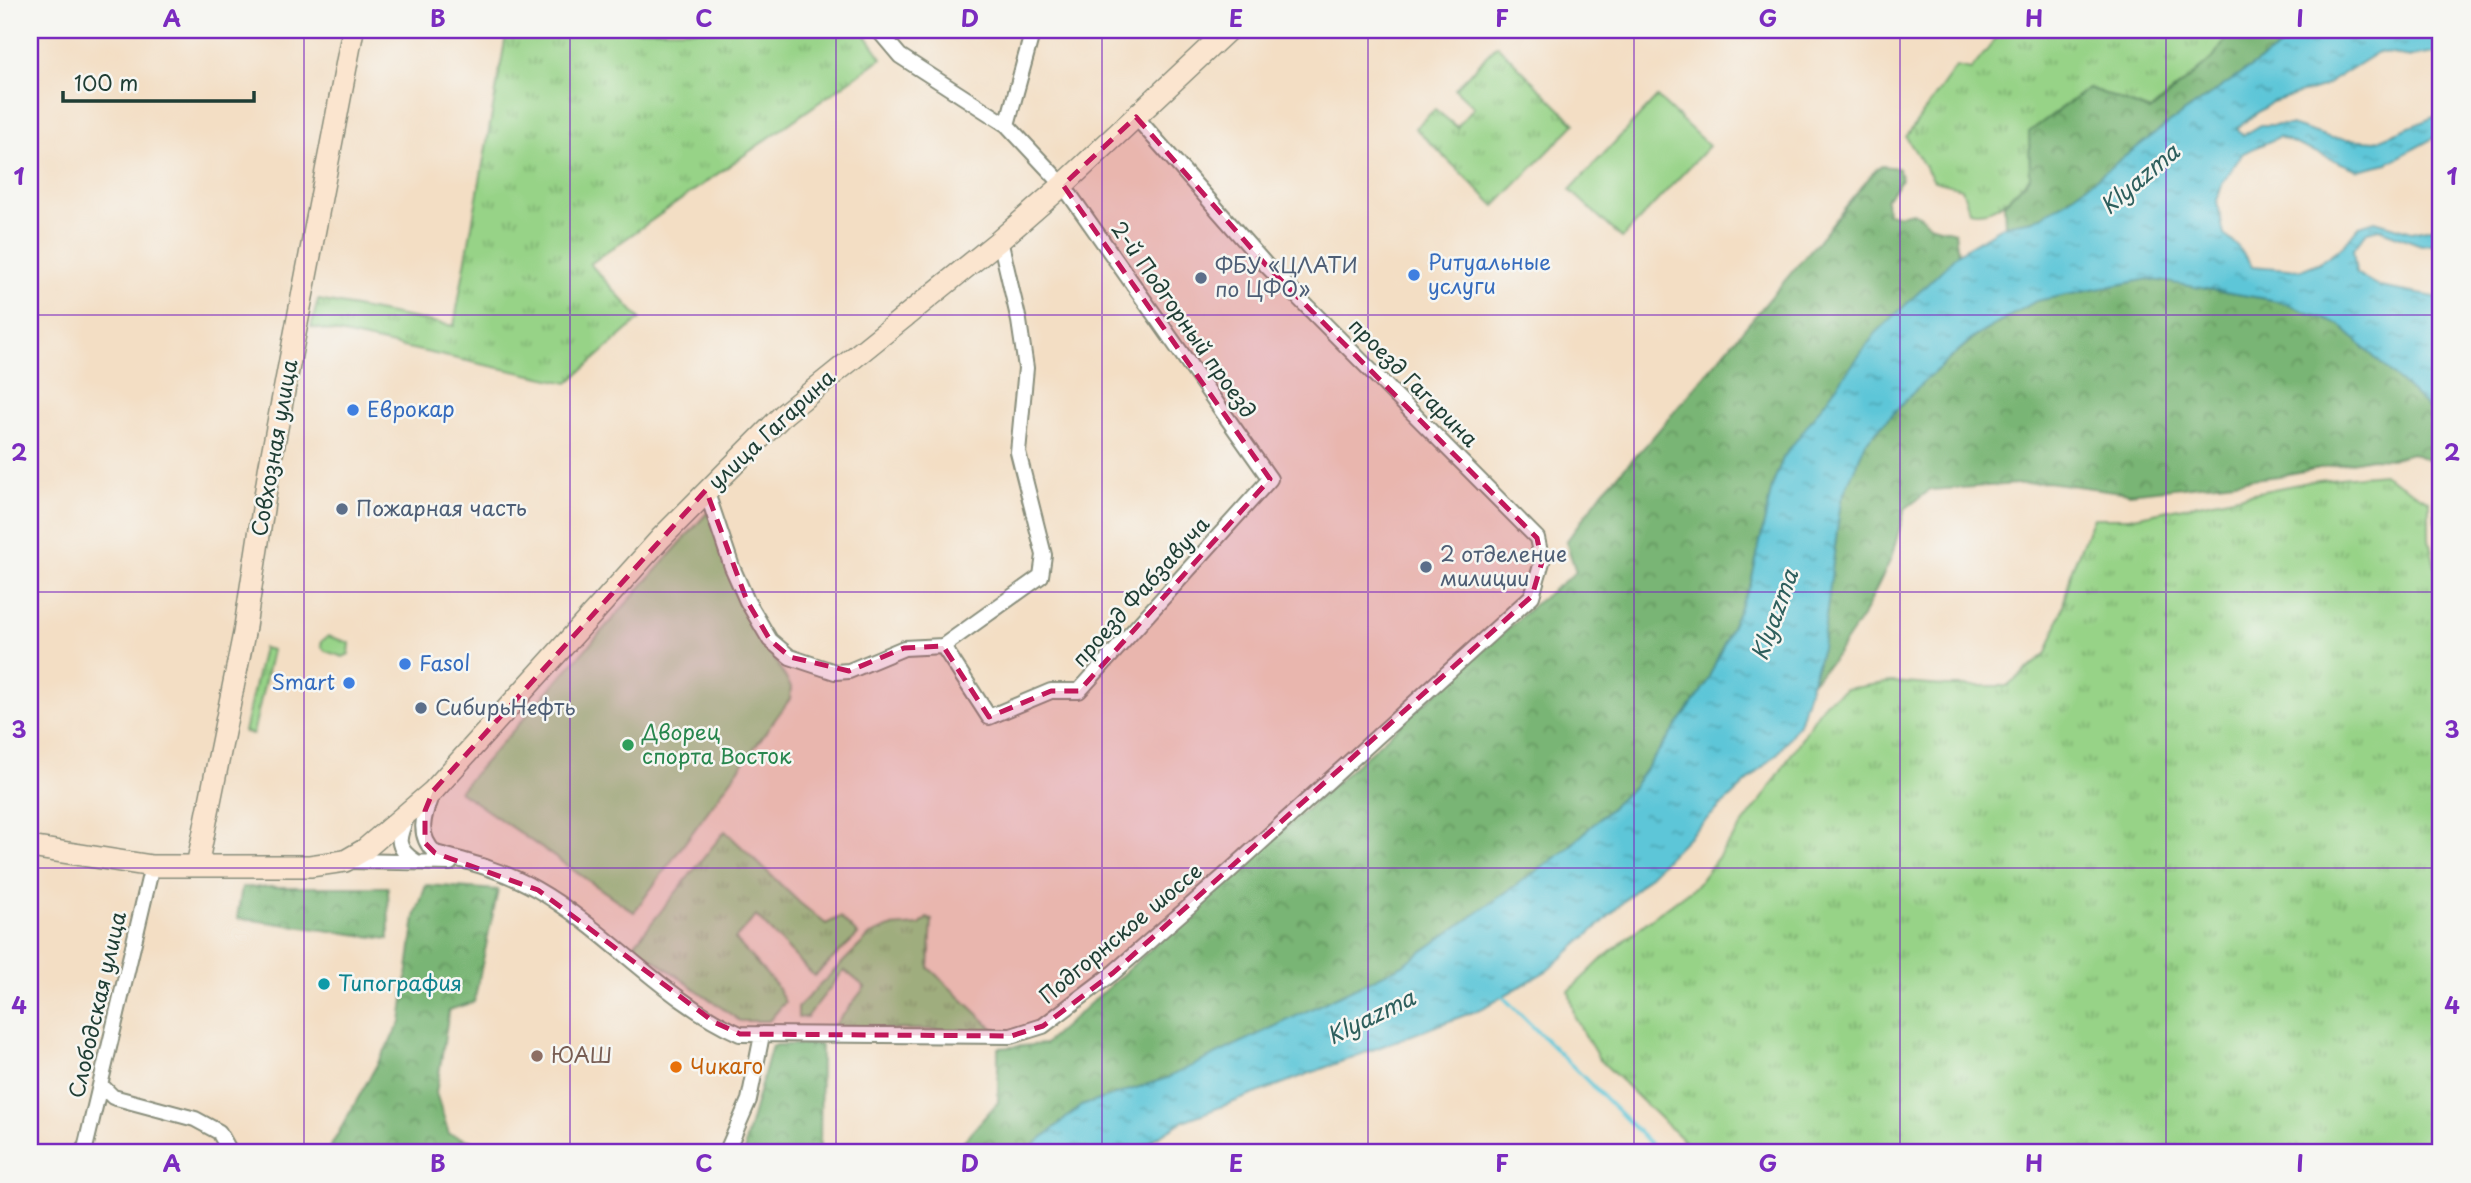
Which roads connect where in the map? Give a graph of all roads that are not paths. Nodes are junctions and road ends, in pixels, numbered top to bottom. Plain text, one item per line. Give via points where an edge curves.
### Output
1 (353, 30) edge
2 (878, 30) edge
3 (1033, 30) edge
4 (1228, 30) edge
5 (1136, 117) junction
6 (1007, 125) junction
7 (1063, 185) junction
8 (1000, 240) junction
9 (1270, 480) joint
10 (706, 490) junction
11 (1532, 596) joint
12 (943, 646) junction
13 (433, 791) junction
14 (409, 812) junction
15 (30, 847) edge
16 (345, 861) junction
17 (415, 861) junction
18 (472, 863) junction
19 (152, 866) junction
20 (197, 866) junction
21 (762, 1035) junction
22 (102, 1086) junction
23 (84, 1153) edge
24 (226, 1153) edge
25 (726, 1153) edge

1 - 20 main road, Совхозная улица via 271,458 242,645
2 - 6 street, 2-й Подгорный проезд via 900,56
3 - 6 street
4 - 5 main road, улица Гагарина
5 - 7 main road, улица Гагарина
5 - 11 street, проезд Гагарина via 1266,265 1537,538 1542,562
6 - 7 street, 2-й Подгорный проезд
7 - 8 main road, улица Гагарина
7 - 9 street, 2-й Подгорный проезд
8 - 10 main road, улица Гагарина via 783,414
8 - 12 street via 1027,368 1018,452 1044,555 1041,576
9 - 12 street, проезд Фабзавуча via 1079,691 1051,691 989,717
10 - 12 street via 747,601 770,640 790,657 835,672 849,671 904,648
10 - 13 main road, улица Гагарина
11 - 21 street, Подгорнское шоссе via 1114,973 1042,1026 1011,1036
13 - 14 main road, улица Гагарина
13 - 18 street via 425,811 425,843 435,853
14 - 16 main road, улица Гагарина
14 - 17 street via 399,840 403,852
15 - 19 main road
16 - 17 street
16 - 20 main road via 310,866
17 - 18 street
18 - 21 street, Подгорнское шоссе via 538,890 714,1022 740,1034
19 - 20 main road
19 - 22 street, Слободская улица
21 - 25 street via 749,1100
22 - 23 street, Слободская улица
22 - 24 street via 113,1097 195,1119 219,1132

